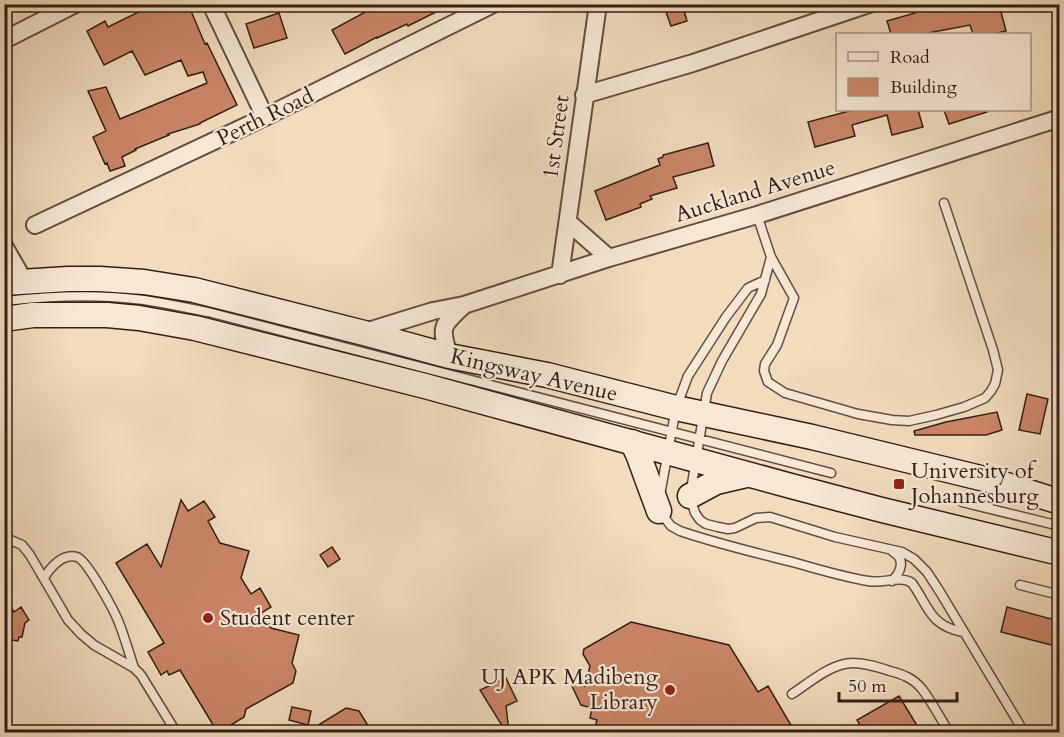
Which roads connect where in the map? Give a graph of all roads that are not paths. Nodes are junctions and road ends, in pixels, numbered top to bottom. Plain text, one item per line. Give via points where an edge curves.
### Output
1 (75, 4) edge
2 (211, 4) edge
3 (493, 4) edge
4 (598, 4) edge
5 (870, 4) edge
6 (4, 40) edge
7 (584, 95) junction
8 (265, 117) junction
9 (1059, 118) edge
10 (944, 203) dead end
11 (757, 214) junction
12 (568, 222) junction
13 (35, 225) dead end
14 (4, 246) edge
15 (771, 257) junction
16 (609, 258) junction
17 (560, 275) junction
18 (765, 280) junction
19 (14, 282) edge
20 (4, 301) edge
21 (464, 305) junction
22 (4, 319) edge
23 (364, 333) junction
24 (449, 356) junction
25 (704, 414) junction
26 (672, 430) junction
27 (632, 442) junction
28 (697, 449) junction
29 (831, 473) dead end
30 (748, 475) junction
31 (690, 496) junction
32 (962, 502) dead end
33 (1059, 502) edge
34 (659, 511) junction
35 (1059, 526) edge
36 (4, 537) edge
37 (888, 549) junction
38 (1059, 553) edge
39 (44, 578) junction
40 (892, 581) junction
41 (1020, 585) dead end
42 (1059, 595) edge
43 (963, 632) junction
44 (134, 668) junction
45 (792, 694) dead end
46 (176, 732) edge
47 (948, 732) edge
48 (1024, 732) edge

1 - 6 street
2 - 8 street
3 - 8 street, Perth Road
4 - 7 street, 1st Street
5 - 7 street
7 - 12 street, 1st Street
8 - 13 street, Perth Road
9 - 11 street, Auckland Avenue
10 - 15 lane via 999,370 985,398 964,407 900,422 785,393 768,382 765,364 777,345 794,298
11 - 15 lane
11 - 16 street, Auckland Avenue
12 - 16 street
12 - 17 street, 1st Street
14 - 19 street
15 - 18 lane
16 - 17 street, Auckland Avenue
17 - 21 street, Auckland Avenue
18 - 25 lane via 757,304 713,379
18 - 26 lane via 748,288 688,376
19 - 23 main road, Kingsway Avenue via 144,282 194,290
20 - 26 lane via 88,297 142,300 197,310
21 - 23 street, Auckland Avenue
21 - 24 street via 449,318 443,330
22 - 27 main road, Kingsway Avenue via 107,315 195,328
23 - 24 main road, Kingsway Avenue
24 - 26 main road, Kingsway Avenue via 547,375
25 - 26 main road, Kingsway Avenue
25 - 28 lane
25 - 33 main road, Kingsway Avenue via 997,482
26 - 27 main road, Kingsway Avenue
26 - 28 main road, Kingsway Avenue
26 - 34 lane
27 - 34 main road
28 - 29 lane
28 - 30 main road, Kingsway Avenue
28 - 31 lane
30 - 31 main road via 716,482
30 - 38 main road, Kingsway Avenue
31 - 37 lane via 700,520 718,528 735,528 756,518 770,517
32 - 35 lane
34 - 40 lane via 671,526 693,535 860,580
36 - 39 lane via 22,545
37 - 40 lane via 897,554 901,563
37 - 43 lane via 914,559 927,572
39 - 44 lane via 68,620 81,634
39 - 44 lane via 51,567 69,556 83,561 118,621
40 - 43 lane via 908,579 937,621
41 - 42 lane
43 - 48 lane
44 - 46 lane
45 - 47 lane via 839,666 853,663 877,667 916,682

